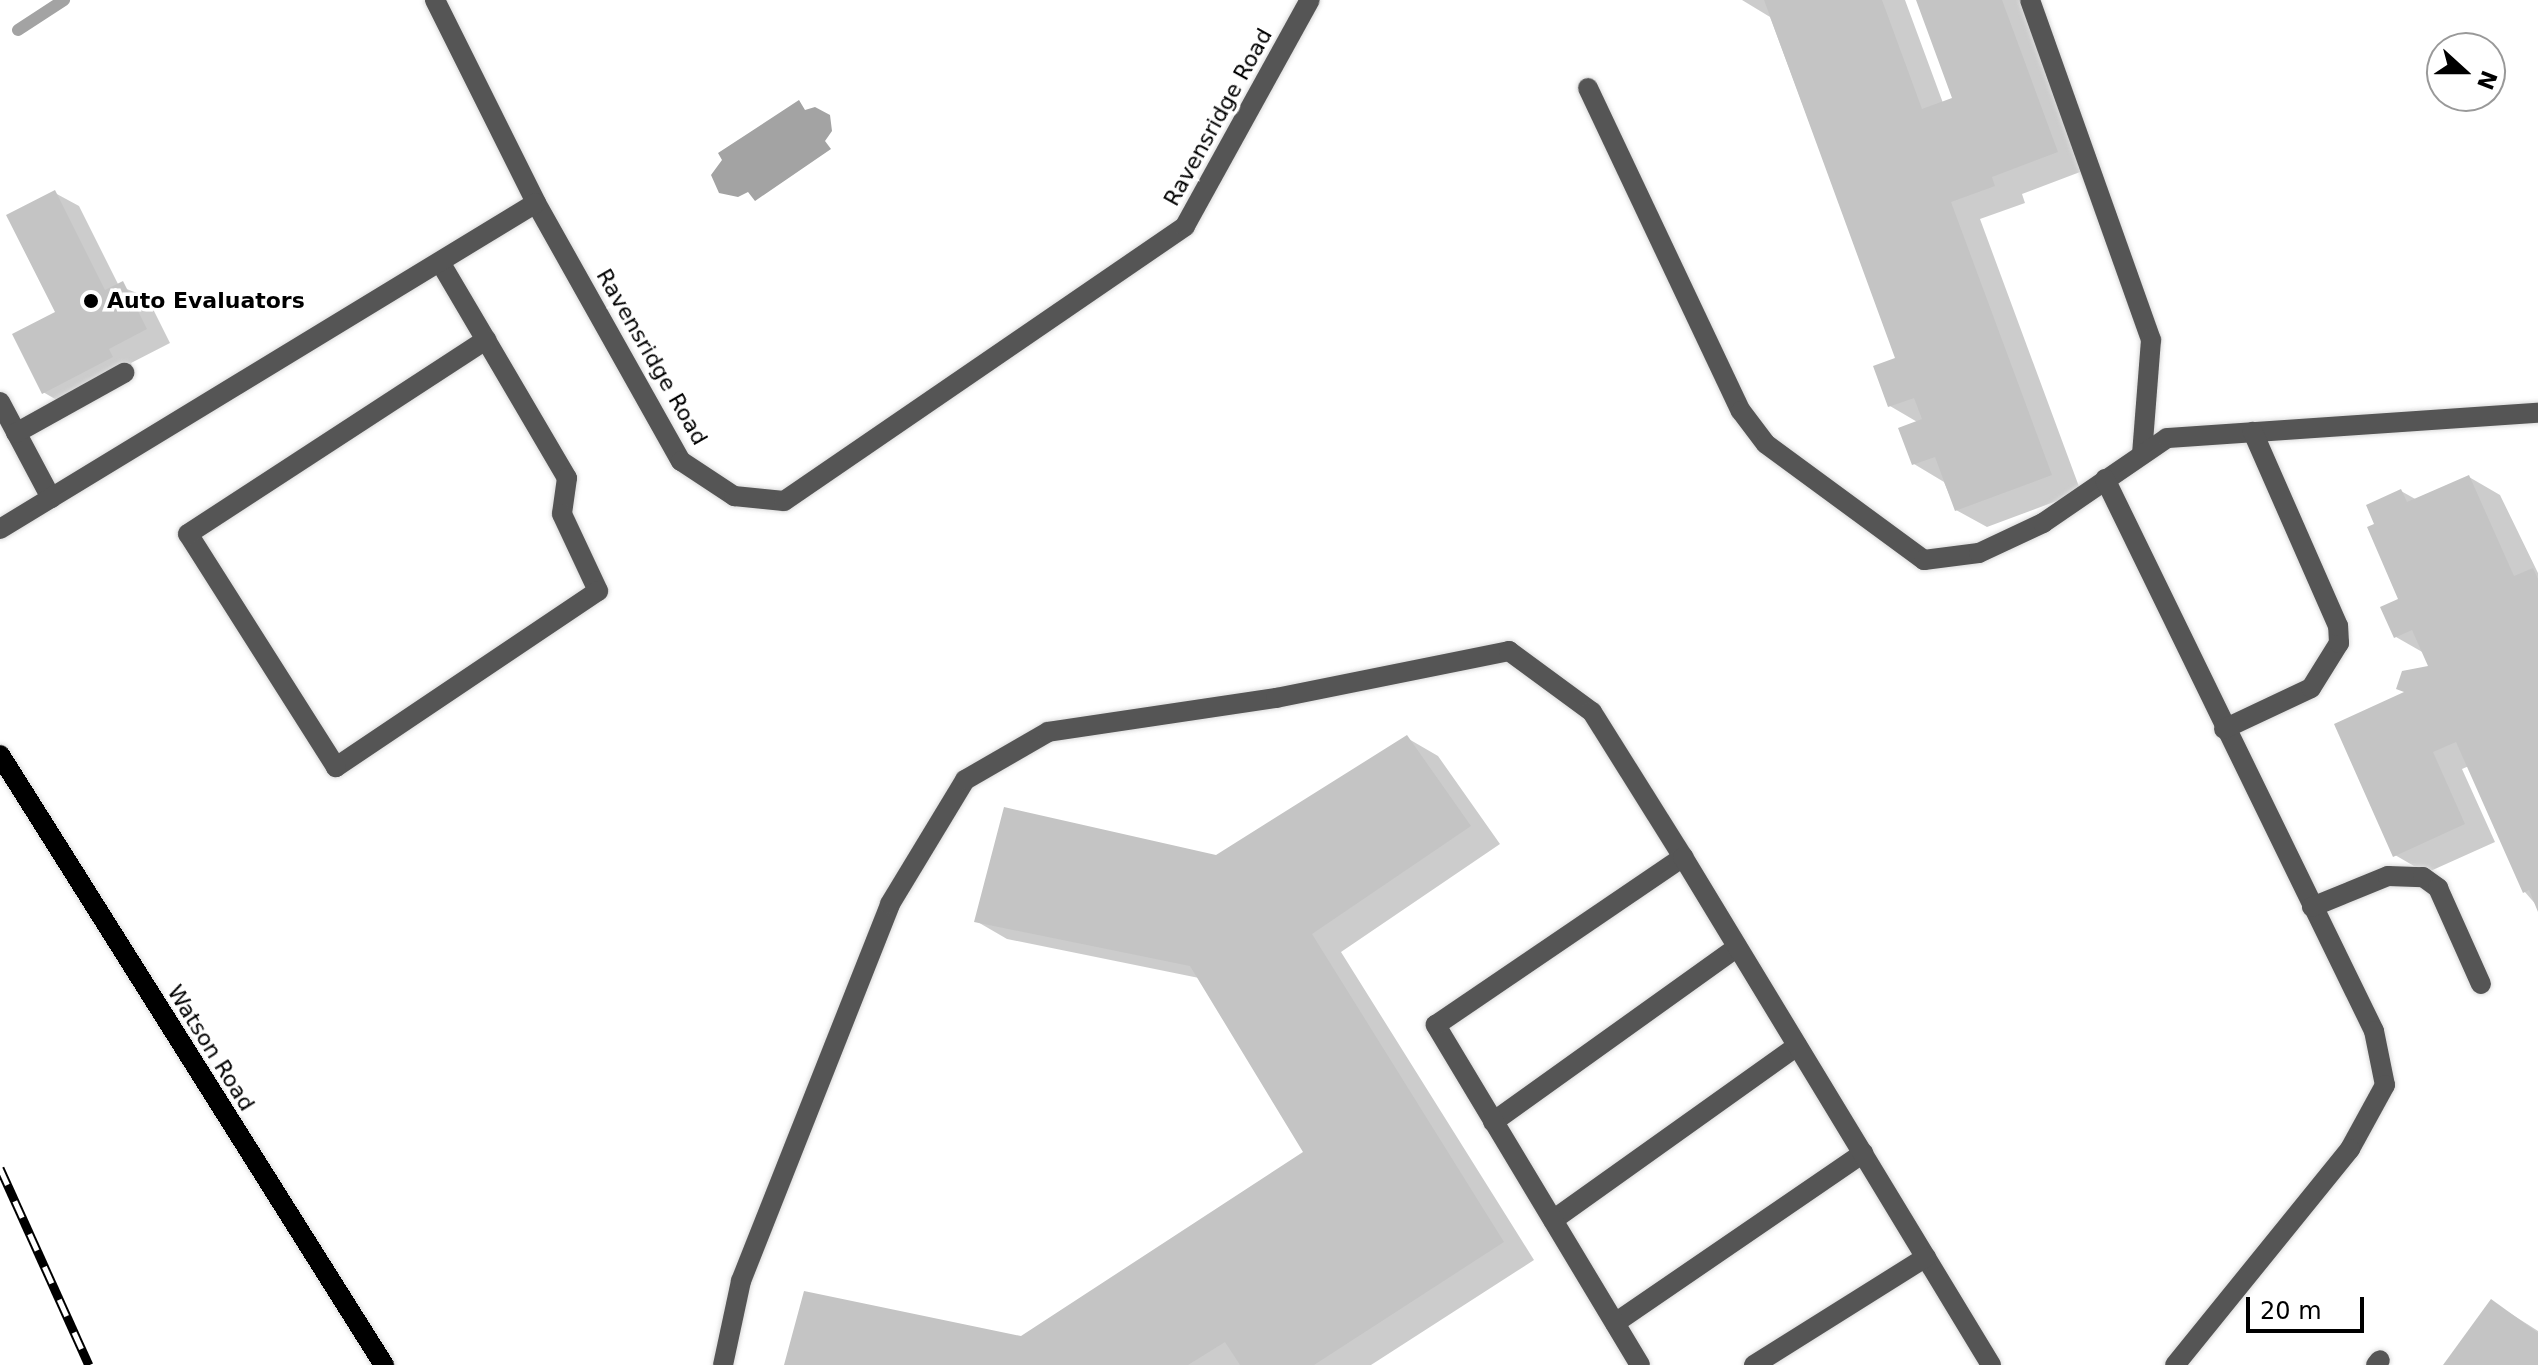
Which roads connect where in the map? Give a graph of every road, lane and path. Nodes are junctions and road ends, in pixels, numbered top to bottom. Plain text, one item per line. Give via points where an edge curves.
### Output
1 (435, 0) edge
2 (1310, 0) edge
3 (2030, 0) edge
4 (1588, 88) dead end
5 (536, 203) junction
6 (440, 262) junction
7 (486, 340) junction
8 (124, 373) dead end
9 (0, 402) edge
10 (2538, 413) edge
11 (2253, 432) junction
12 (16, 433) junction
13 (2142, 454) junction
14 (2105, 479) junction
15 (51, 498) junction
16 (0, 529) edge
17 (2224, 729) junction
18 (0, 755) edge
19 (1683, 857) junction
20 (2312, 907) junction
21 (1737, 947) junction
22 (2481, 984) dead end
23 (1797, 1046) junction
24 (1493, 1122) junction
25 (1863, 1153) junction
26 (1553, 1220) junction
27 (1926, 1257) junction
28 (1615, 1323) junction
29 (384, 1365) edge
30 (723, 1365) edge
31 (1640, 1365) edge
32 (1754, 1365) edge
33 (1991, 1365) edge
34 (2175, 1365) edge

1 - 5 street, Ravensridge Road
2 - 5 street, Ravensridge Road via 1185,226 784,501 734,496 681,461
3 - 13 street via 2151,340
4 - 14 street via 1741,411 1766,444 1844,504 1924,560 1979,553 2043,523
5 - 6 street
6 - 7 street
6 - 15 street
7 - 7 street via 188,534 336,767 598,591 562,514 567,478
8 - 12 street
9 - 12 street
10 - 11 street
11 - 13 street via 2167,438
11 - 17 street via 2338,626 2339,643 2311,688
12 - 15 street
13 - 14 street
14 - 17 street
15 - 16 street
17 - 20 street
18 - 29 main road, Watson Road
19 - 21 street
19 - 24 street via 1436,1025
19 - 30 street via 1592,712 1509,651 1276,698 1048,732 965,780 890,904 741,1281
20 - 22 street via 2388,876 2423,877 2438,888
20 - 34 street via 2374,1031 2385,1085 2350,1149
21 - 23 street
21 - 24 street
23 - 25 street
23 - 26 street
24 - 26 street
25 - 27 street
25 - 28 street
26 - 28 street
27 - 32 street
27 - 33 street
28 - 31 street

